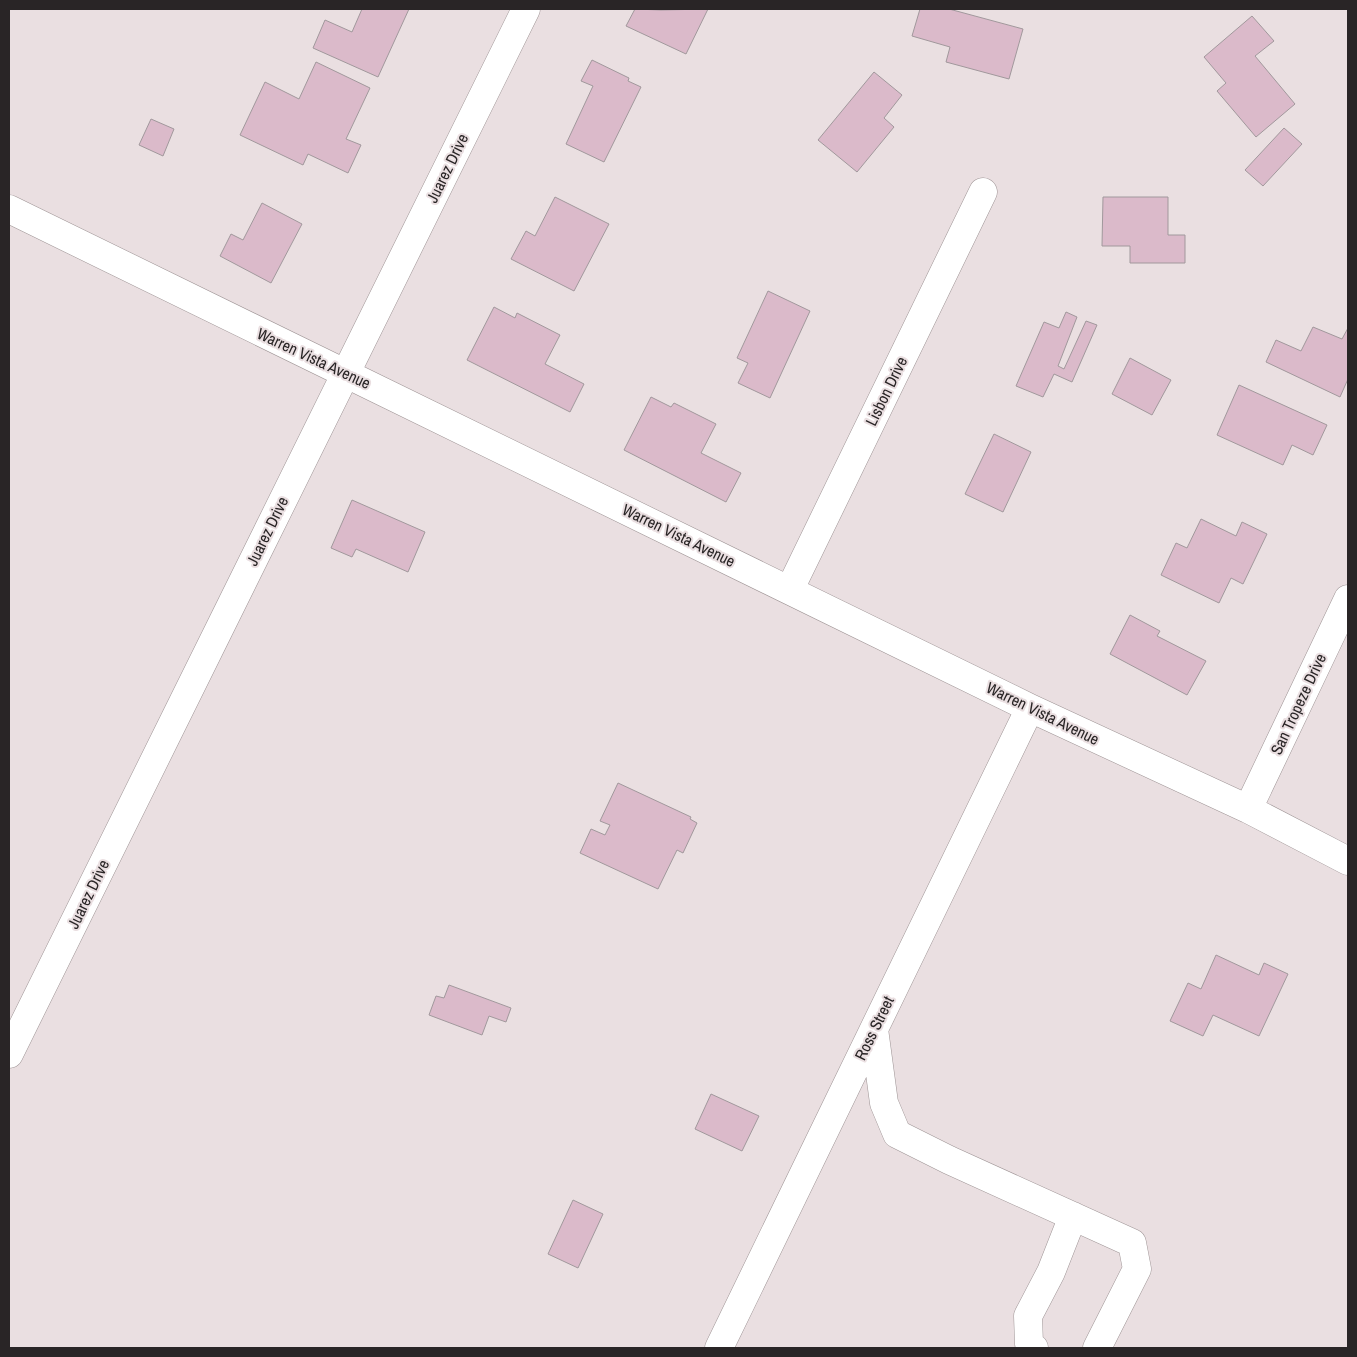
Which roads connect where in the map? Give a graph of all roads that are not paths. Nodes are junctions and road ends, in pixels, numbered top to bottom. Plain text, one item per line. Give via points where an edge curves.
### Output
1 (526, 9) edge
2 (983, 192) dead end
3 (9, 209) edge
4 (345, 372) junction
5 (790, 589) junction
6 (1348, 599) edge
7 (1030, 708) junction
8 (1248, 809) junction
9 (1348, 861) edge
10 (874, 1029) junction
11 (9, 1054) edge
12 (1073, 1216) junction
13 (718, 1348) edge
14 (1034, 1348) edge
15 (1097, 1348) edge

1 - 4 street, Juarez Drive
2 - 5 street, Lisbon Drive
3 - 4 street, Warren Vista Avenue
4 - 5 street, Warren Vista Avenue
4 - 11 street, Juarez Drive
5 - 7 street, Warren Vista Avenue
6 - 8 street, San Tropeze Drive
7 - 8 street, Warren Vista Avenue
7 - 10 street, Ross Street
8 - 9 street, Warren Vista Avenue
10 - 12 street via 884,1103 897,1134
10 - 13 street, Ross Street
12 - 14 street via 1051,1272 1028,1316 1029,1344
12 - 15 street via 1132,1243 1137,1269

